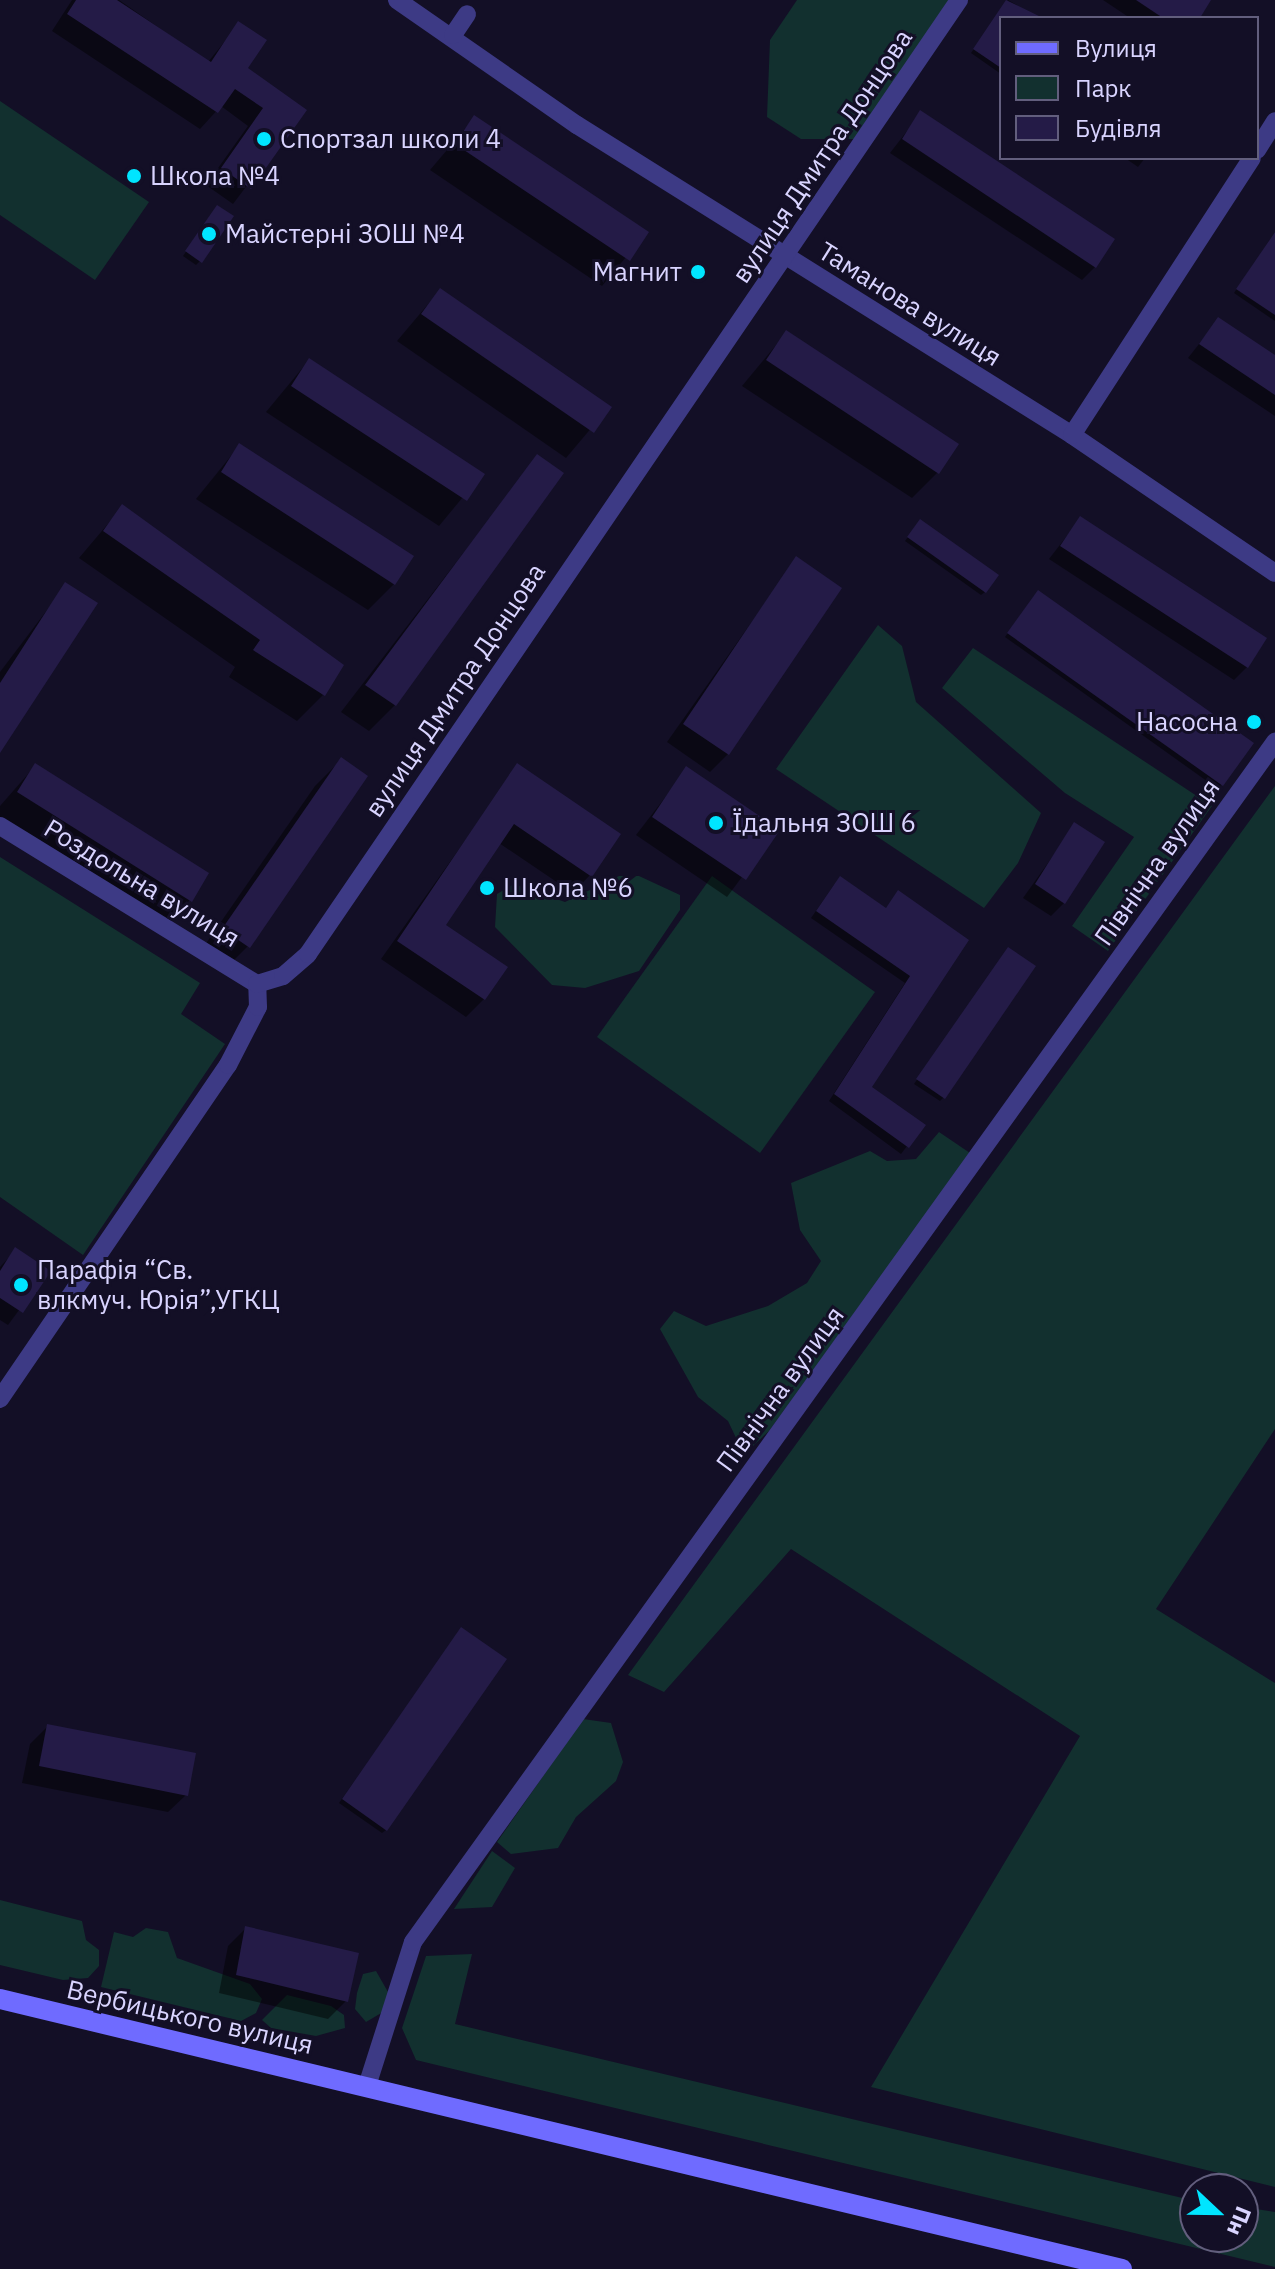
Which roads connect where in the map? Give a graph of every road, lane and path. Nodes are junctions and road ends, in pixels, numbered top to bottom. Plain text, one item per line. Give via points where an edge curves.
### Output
1 (397, 0) edge
2 (959, 0) edge
3 (467, 14) dead end
4 (453, 35) junction
5 (1275, 121) edge
6 (1259, 147) edge
7 (1251, 160) edge
8 (786, 257) junction
9 (1072, 435) junction
10 (1275, 573) edge
11 (1275, 742) edge
12 (0, 826) edge
13 (257, 984) junction
14 (0, 1399) edge
15 (0, 1999) edge
16 (367, 2086) junction
17 (1122, 2269) edge

1 - 4 street, Таманова вулиця
2 - 8 street, вулиця Дмитра Донцова
3 - 4 street
4 - 8 street, Таманова вулиця via 577,125
5 - 6 street
7 - 9 street
8 - 9 street, Таманова вулиця
8 - 13 street, вулиця Дмитра Донцова via 308,954 283,976
9 - 10 street, Таманова вулиця
11 - 16 street, Північна вулиця via 413,1942
12 - 13 street, Роздольна вулиця
13 - 14 street via 258,1007 228,1065
15 - 16 main road, Вербицького вулиця
16 - 17 main road, Вербицького вулиця

